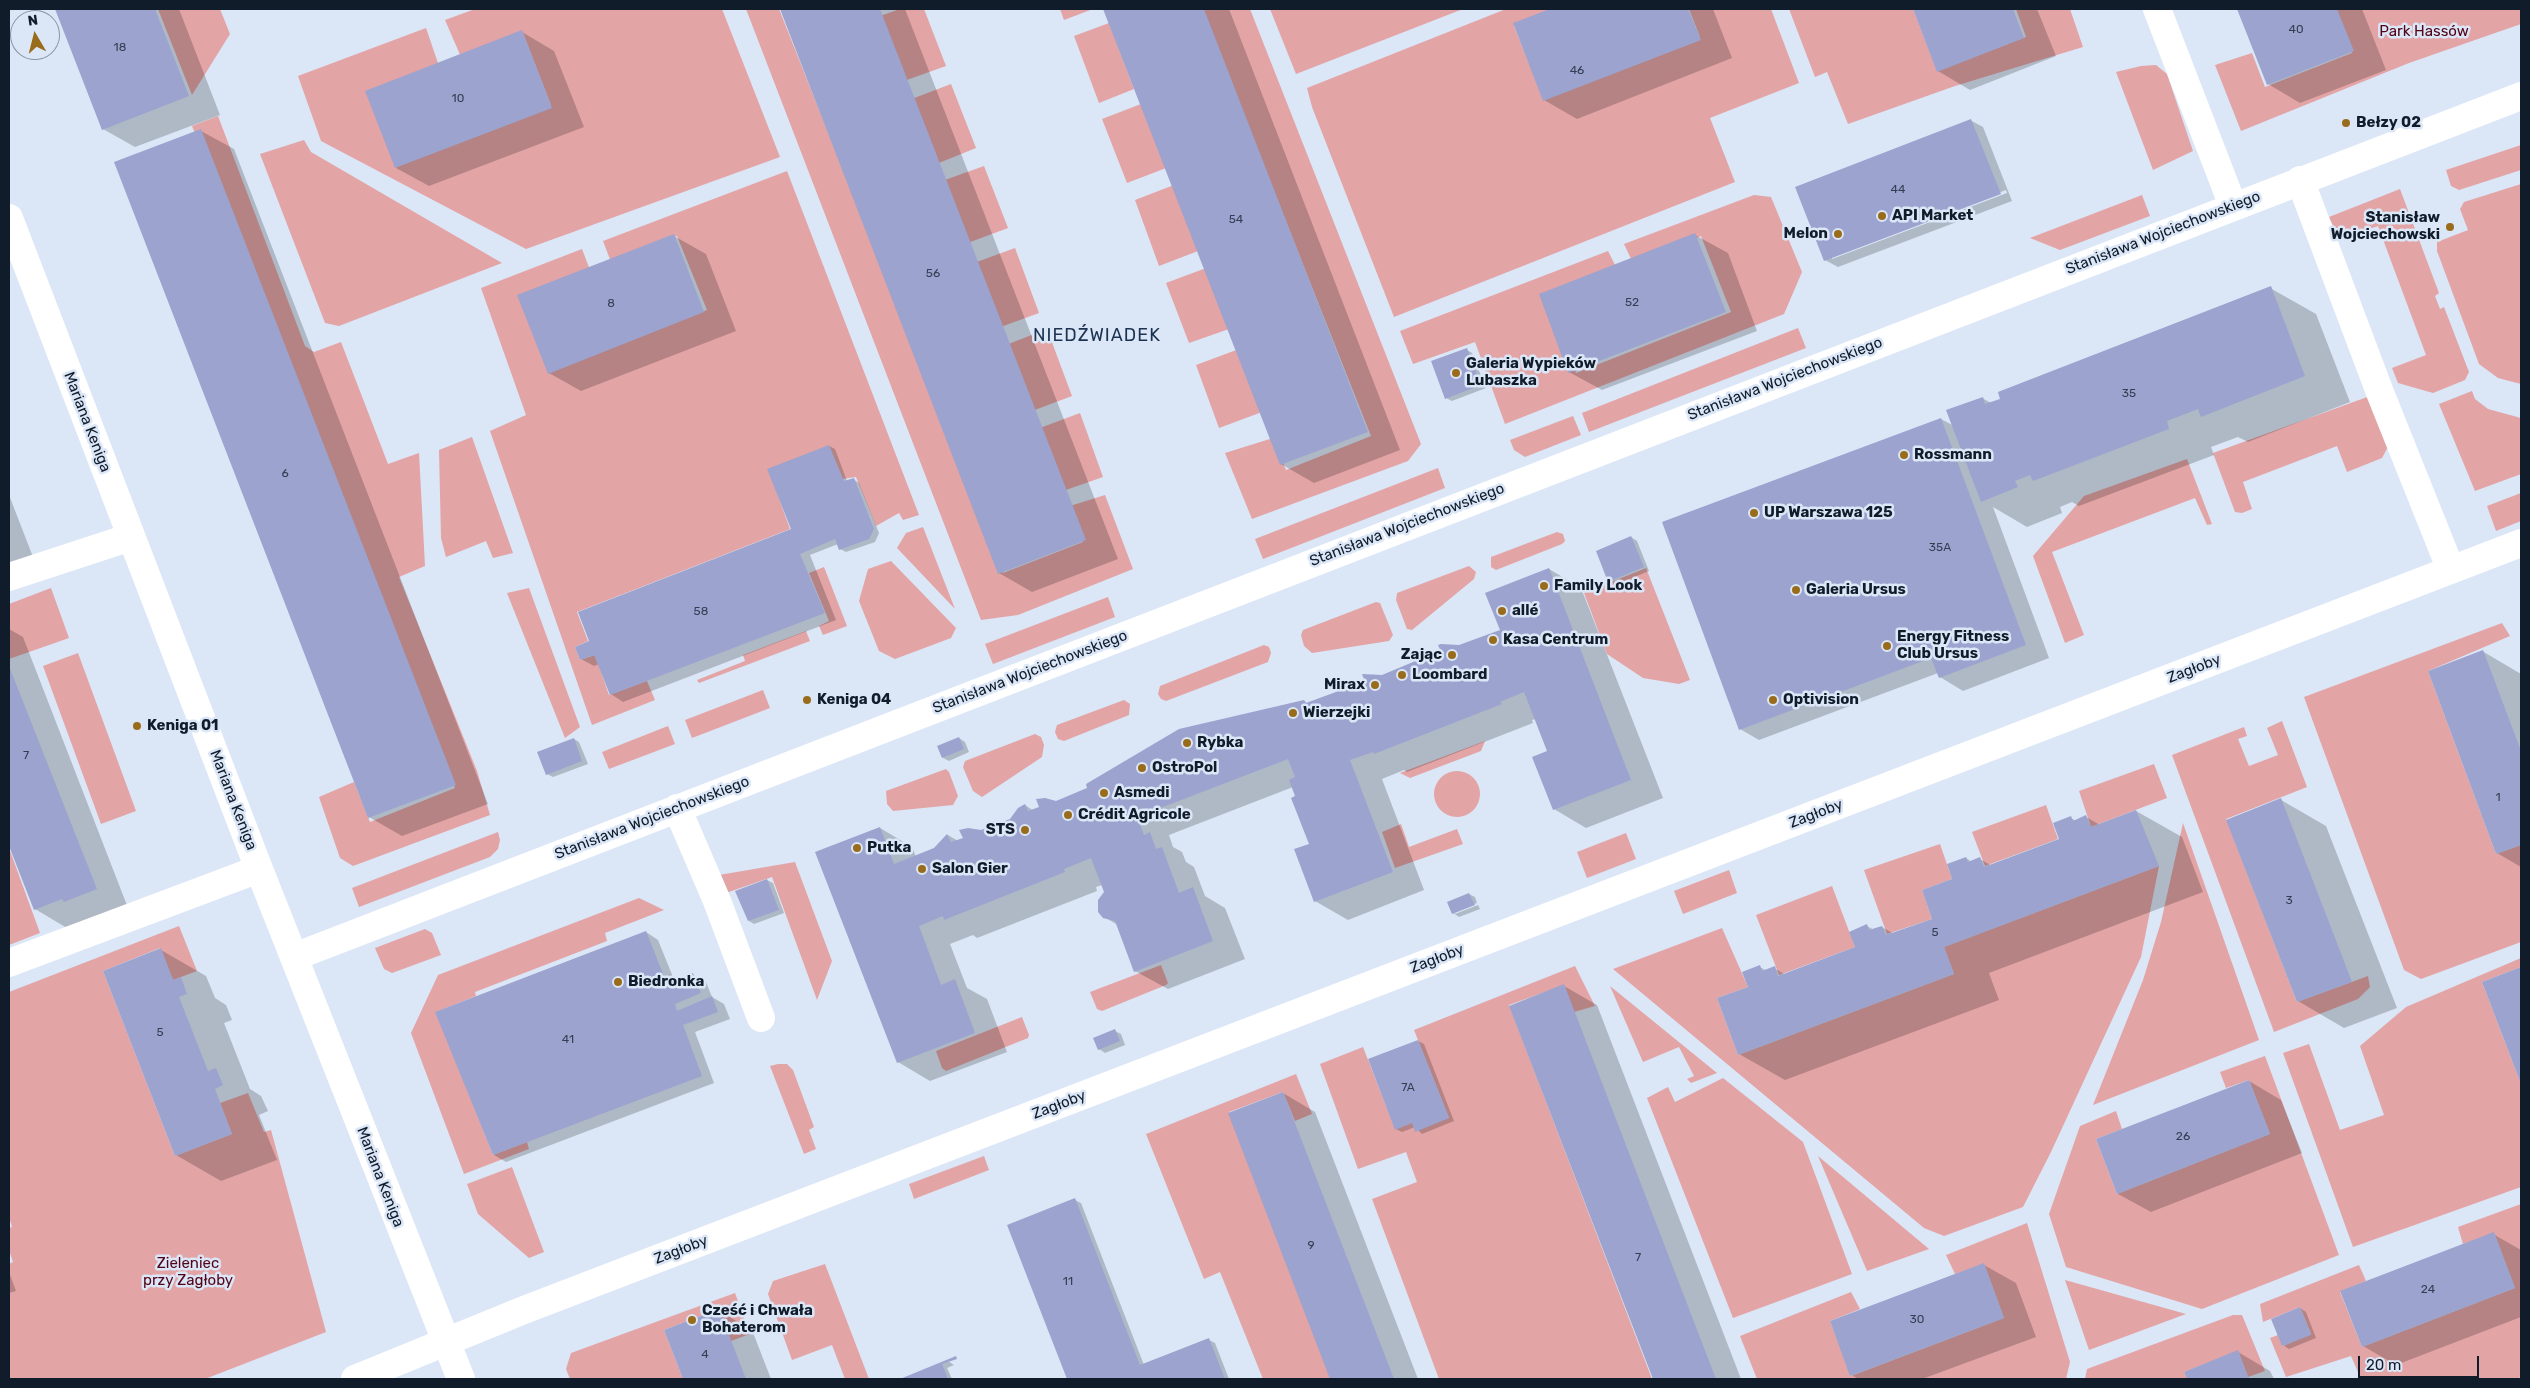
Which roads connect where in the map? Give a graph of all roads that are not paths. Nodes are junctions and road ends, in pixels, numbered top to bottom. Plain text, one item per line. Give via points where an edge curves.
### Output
1 (2157, 9) edge
2 (2521, 96) edge
3 (2300, 180) junction
4 (2233, 206) junction
5 (9, 218) edge
6 (131, 537) junction
7 (2521, 543) edge
8 (2451, 570) junction
9 (9, 577) edge
10 (677, 808) junction
11 (260, 869) junction
12 (294, 957) junction
13 (9, 963) edge
14 (762, 1018) dead end
15 (446, 1343) junction
16 (355, 1379) edge
17 (461, 1379) edge

1 - 4 street
2 - 3 street, Stanisława Wojciechowskiego
3 - 4 street, Stanisława Wojciechowskiego
3 - 8 street
4 - 10 street, Stanisława Wojciechowskiego
5 - 6 street, Mariana Keniga
6 - 9 street
6 - 11 street, Mariana Keniga
7 - 8 street, Zagłoby
8 - 15 street, Zagłoby via 524,1310
10 - 12 street, Stanisława Wojciechowskiego
10 - 14 street
11 - 12 street, Mariana Keniga
11 - 13 street
12 - 15 street, Mariana Keniga
15 - 16 street, Zagłoby
15 - 17 street, Mariana Keniga

